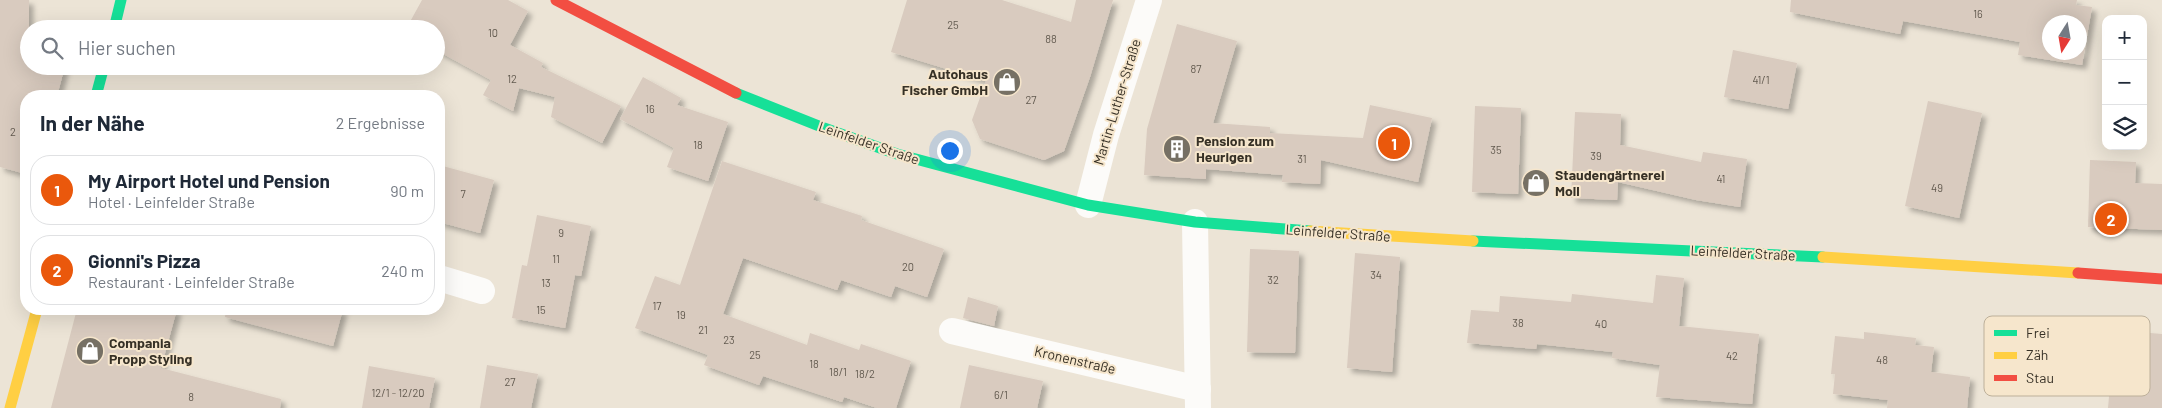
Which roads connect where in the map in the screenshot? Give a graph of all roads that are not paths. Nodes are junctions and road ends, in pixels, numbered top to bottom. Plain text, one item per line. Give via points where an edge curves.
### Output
1 (121, 0) edge
2 (556, 0) edge
3 (1149, 0) edge
4 (116, 20) edge
5 (102, 75) edge
6 (98, 90) edge
7 (1088, 205) junction
8 (1195, 222) junction
9 (2162, 279) edge
10 (445, 280) edge
11 (482, 291) dead end
12 (35, 315) edge
13 (952, 331) dead end
14 (1198, 399) edge
15 (10, 408) edge

1 - 4 main road
2 - 7 main road, Leinfelder Straße via 745,97 824,128 897,154
3 - 7 street, Martin-Luther-Straße via 1106,135
5 - 6 main road
7 - 8 main road, Leinfelder Straße
8 - 9 main road, Leinfelder Straße via 1419,239 1897,260
8 - 14 street, Kronenstraße
10 - 11 street
12 - 15 main road
13 - 14 street, Kronenstraße

